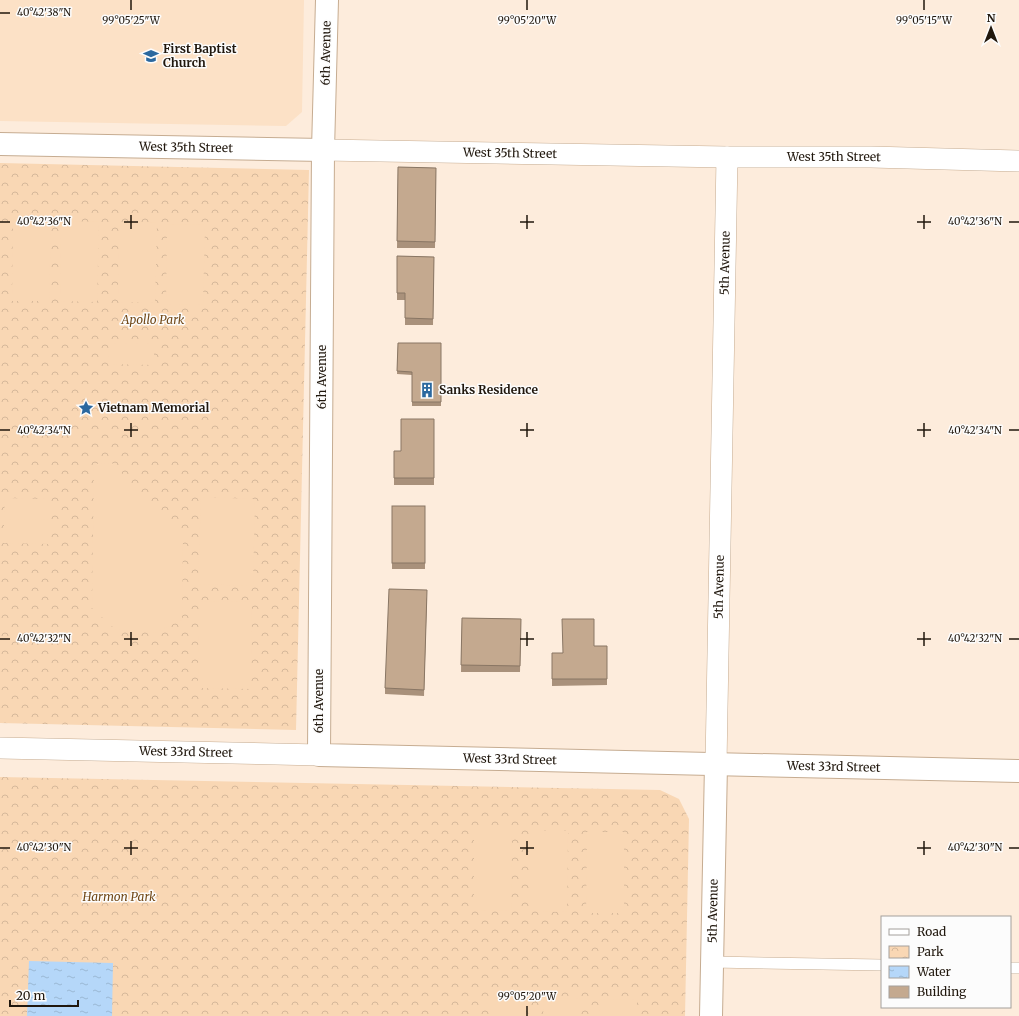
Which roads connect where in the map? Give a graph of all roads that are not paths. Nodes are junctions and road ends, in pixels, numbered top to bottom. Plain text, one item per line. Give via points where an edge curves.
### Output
1 (327, 0) edge
2 (0, 144) edge
3 (323, 150) junction
4 (727, 157) junction
5 (1019, 161) edge
6 (0, 748) edge
7 (319, 755) junction
8 (716, 764) junction
9 (1019, 771) edge
10 (712, 962) junction
11 (881, 965) edge
12 (711, 1016) edge

1 - 3 street, 6th Avenue
2 - 3 street, West 35th Street
3 - 4 street, West 35th Street
3 - 7 street, 6th Avenue
4 - 5 street, West 35th Street
4 - 8 street, 5th Avenue
6 - 7 street, West 33rd Street
7 - 8 street, West 33rd Street
8 - 9 street, West 33rd Street
8 - 10 street, 5th Avenue
10 - 11 lane
10 - 12 street, 5th Avenue

